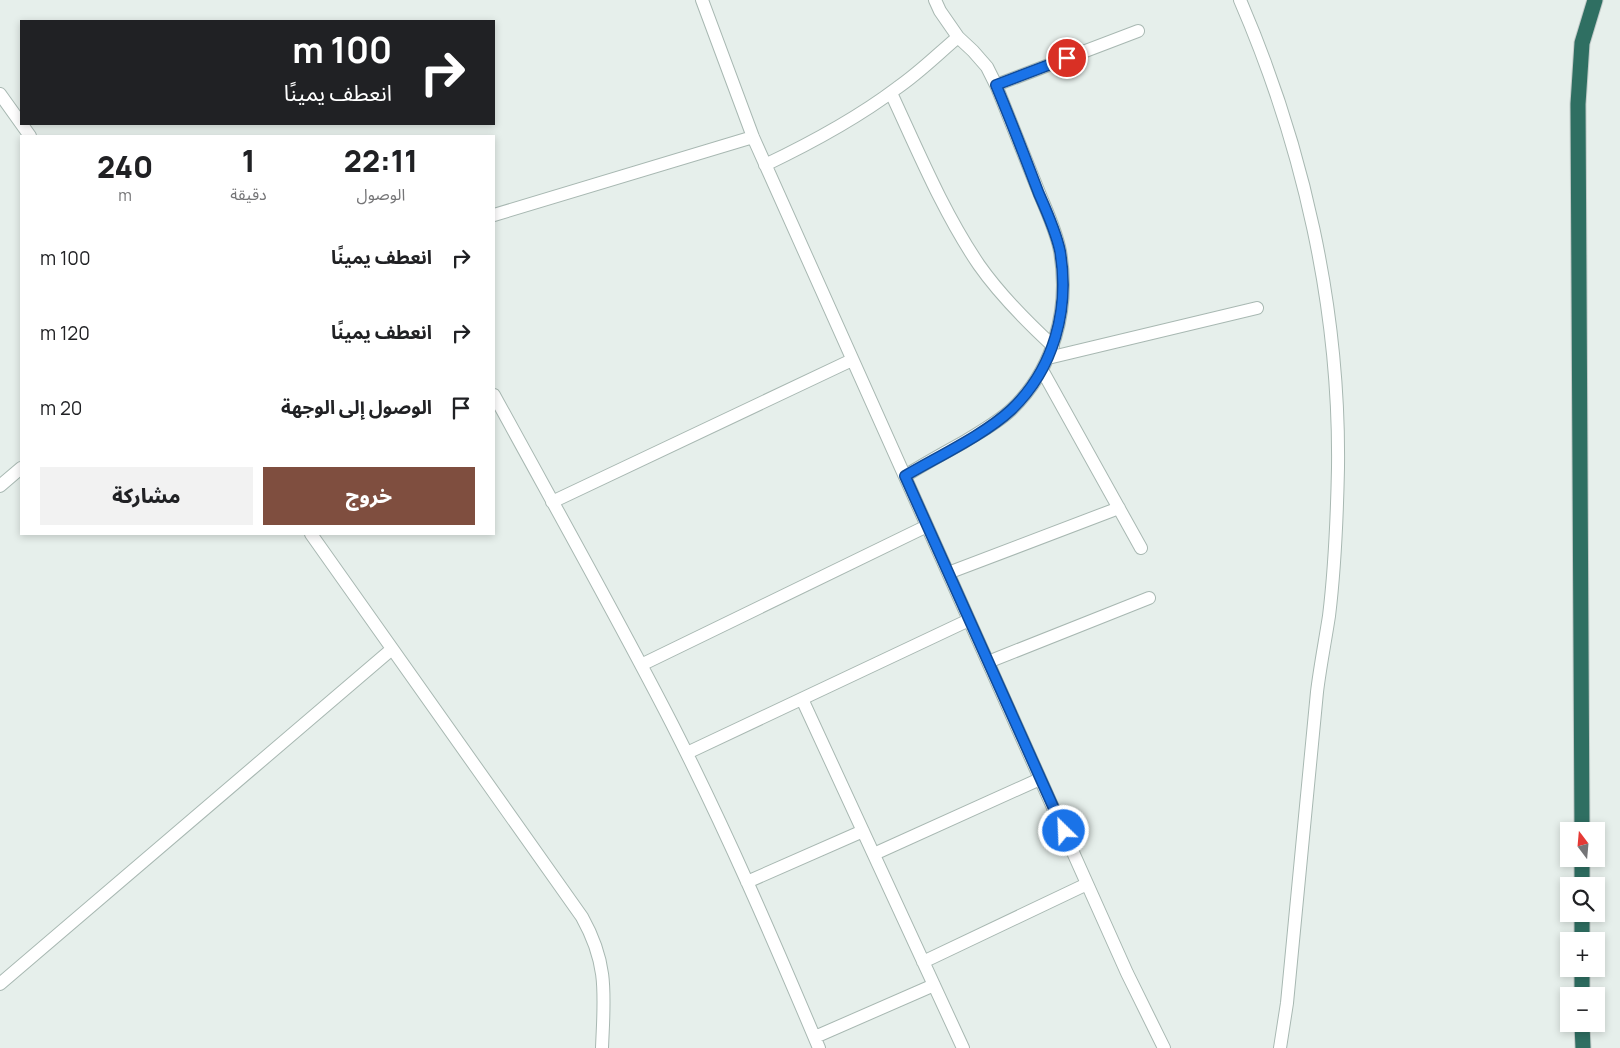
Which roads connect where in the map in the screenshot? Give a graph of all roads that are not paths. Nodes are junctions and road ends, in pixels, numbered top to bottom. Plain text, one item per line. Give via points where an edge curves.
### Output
1 (702, 0) edge
2 (935, 0) edge
3 (1240, 0) edge
4 (1595, 0) edge
5 (1138, 30) dead end
6 (958, 37) junction
7 (996, 85) junction
8 (891, 93) junction
9 (0, 94) edge
10 (20, 122) edge
11 (753, 137) junction
12 (765, 165) junction
13 (495, 215) edge
14 (1257, 308) dead end
15 (1053, 346) junction
16 (1048, 358) junction
17 (852, 360) junction
18 (1042, 370) junction
19 (495, 397) edge
20 (20, 469) edge
21 (905, 476) junction
22 (0, 486) edge
23 (552, 502) junction
24 (1119, 508) junction
25 (927, 526) junction
26 (312, 535) edge
27 (1141, 548) dead end
28 (948, 573) junction
29 (1149, 598) dead end
30 (969, 620) junction
31 (392, 649) junction
32 (988, 662) junction
33 (641, 665) junction
34 (802, 699) junction
35 (687, 753) junction
36 (1040, 779) junction
37 (1582, 822) edge
38 (863, 831) junction
39 (874, 854) junction
40 (747, 882) junction
41 (1087, 884) junction
42 (923, 962) junction
43 (0, 984) edge
44 (934, 985) junction
45 (1582, 1032) edge
46 (817, 1043) edge
47 (602, 1048) edge
48 (963, 1048) edge
49 (1164, 1048) edge
50 (1280, 1048) edge
51 (1582, 1048) edge

1 - 11 lane
2 - 6 lane
3 - 50 lane via 1279,100 1300,171 1328,318 1336,401 1335,550
4 - 37 highway via 1582,42 1578,104
5 - 7 lane
6 - 7 lane via 987,67
6 - 8 lane
7 - 15 lane via 1059,249 1064,282 1062,314
8 - 12 lane via 834,130
8 - 15 lane via 960,235 1002,295
9 - 10 lane
11 - 12 lane
11 - 13 lane
12 - 17 lane
14 - 16 lane
15 - 16 lane
16 - 18 lane
17 - 21 lane
17 - 23 lane
18 - 21 lane via 1028,392 990,426
18 - 24 lane
19 - 23 lane
20 - 22 lane
21 - 25 lane
23 - 33 lane
24 - 27 lane
24 - 28 lane
25 - 28 lane
25 - 33 lane
26 - 31 lane
28 - 30 lane
29 - 32 lane
30 - 32 lane
30 - 34 lane
31 - 43 lane
31 - 47 lane via 592,935 604,991
32 - 36 lane
33 - 35 lane
34 - 35 lane
34 - 38 lane
35 - 40 lane
36 - 39 lane
36 - 41 lane
38 - 39 lane
38 - 40 lane
39 - 42 lane
40 - 46 lane
41 - 42 lane
41 - 49 lane
42 - 44 lane
44 - 46 lane
44 - 48 lane
45 - 51 highway

